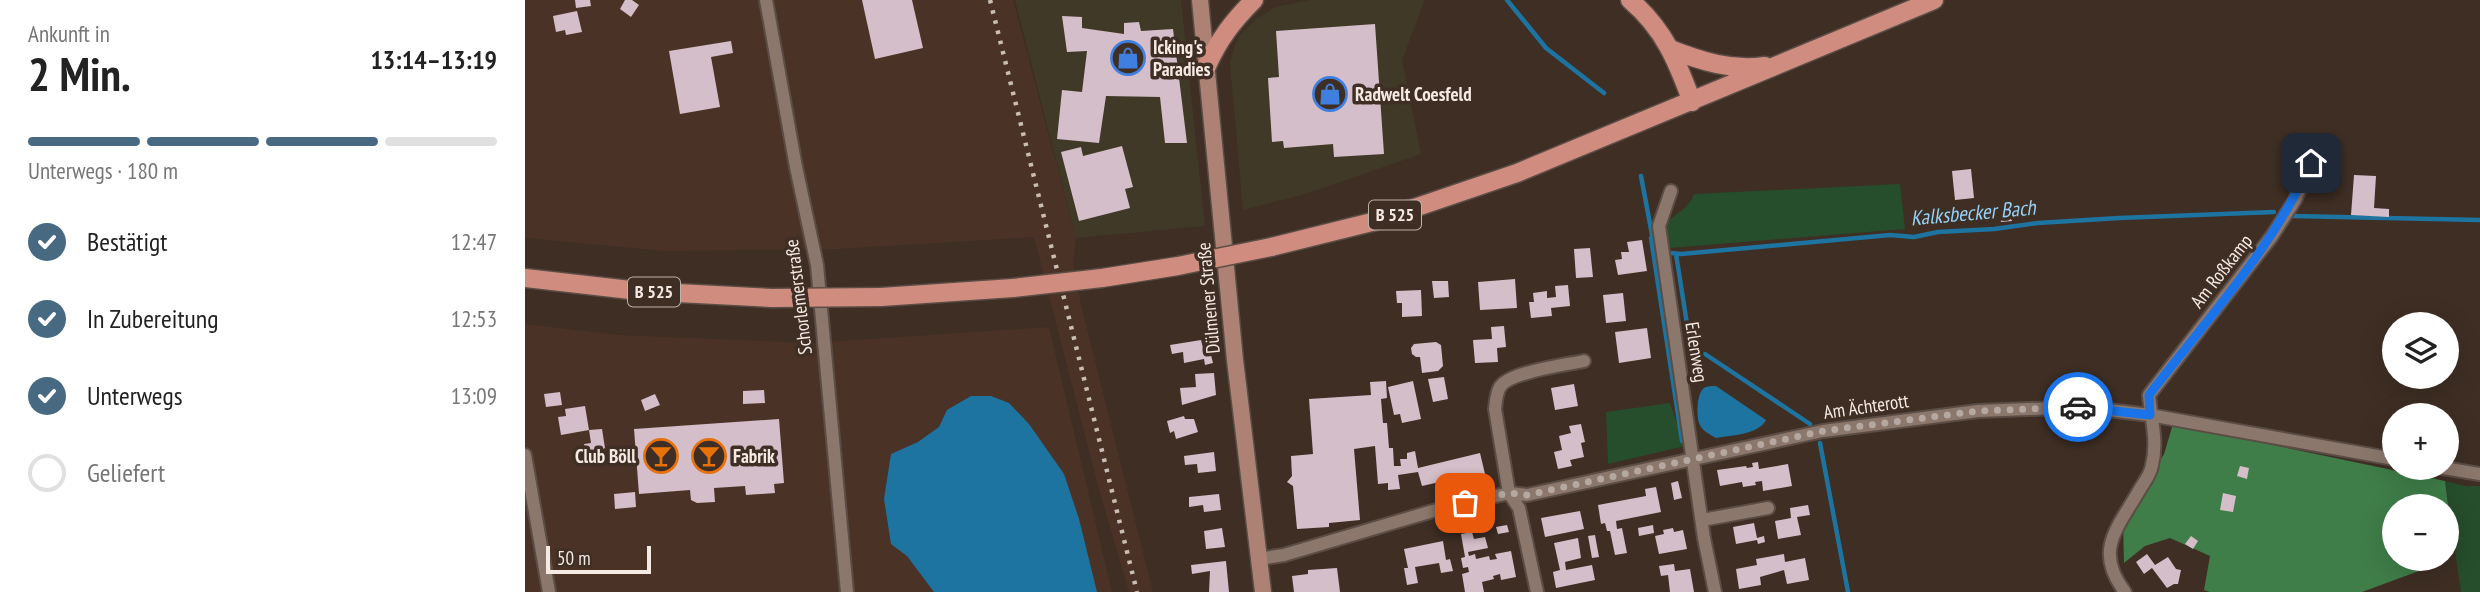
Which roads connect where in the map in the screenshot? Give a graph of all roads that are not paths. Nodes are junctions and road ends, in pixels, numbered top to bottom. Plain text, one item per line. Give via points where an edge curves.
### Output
1 (766, 0) edge
2 (1200, 0) edge
3 (1254, 0) edge
4 (1630, 0) edge
5 (1934, 0) edge
6 (1670, 49) junction
7 (1780, 64) junction
8 (1207, 66) junction
9 (1692, 102) junction
10 (2319, 145) dead end
11 (1671, 191) dead end
12 (531, 279) edge
13 (1584, 361) dead end
14 (2150, 415) junction
15 (525, 456) edge
16 (2382, 457) edge
17 (1693, 459) junction
18 (2459, 470) edge
19 (2480, 474) edge
20 (1509, 493) junction
21 (1768, 508) dead end
22 (1702, 520) junction
23 (1258, 559) junction
24 (549, 592) edge
25 (847, 592) edge
26 (1263, 592) edge
27 (1537, 592) edge
28 (1715, 592) edge
29 (2125, 592) edge

1 - 25 street, Schorlemerstraße via 817,265
2 - 8 street, Dülmener Straße
3 - 8 main road via 1225,31
4 - 6 main road
5 - 7 main road, B 525
6 - 7 main road via 1722,66
6 - 9 main road
7 - 9 main road, B 525
8 - 23 street, Dülmener Straße
9 - 12 main road, B 525, bridge via 1529,169 1376,221 1271,247 1102,278 881,297 772,298
10 - 14 street, Am Roßkamp via 2295,200 2272,236 2149,395
11 - 17 street, Erlenweg via 1659,226
13 - 20 street via 1511,377 1501,385 1495,409
14 - 16 street, Am Ächterott
14 - 17 street, Am Ächterott via 2083,407 1978,411 1823,431
14 - 29 street via 2156,439 2152,468 2109,546 2109,564
15 - 24 street
17 - 20 street, Am Ächterott via 1527,495
17 - 22 street, Erlenweg
18 - 19 street
20 - 23 street, Am Ächterott
20 - 27 street via 1519,508
21 - 22 street
22 - 28 street, Erlenweg
23 - 26 street, Dülmener Straße

